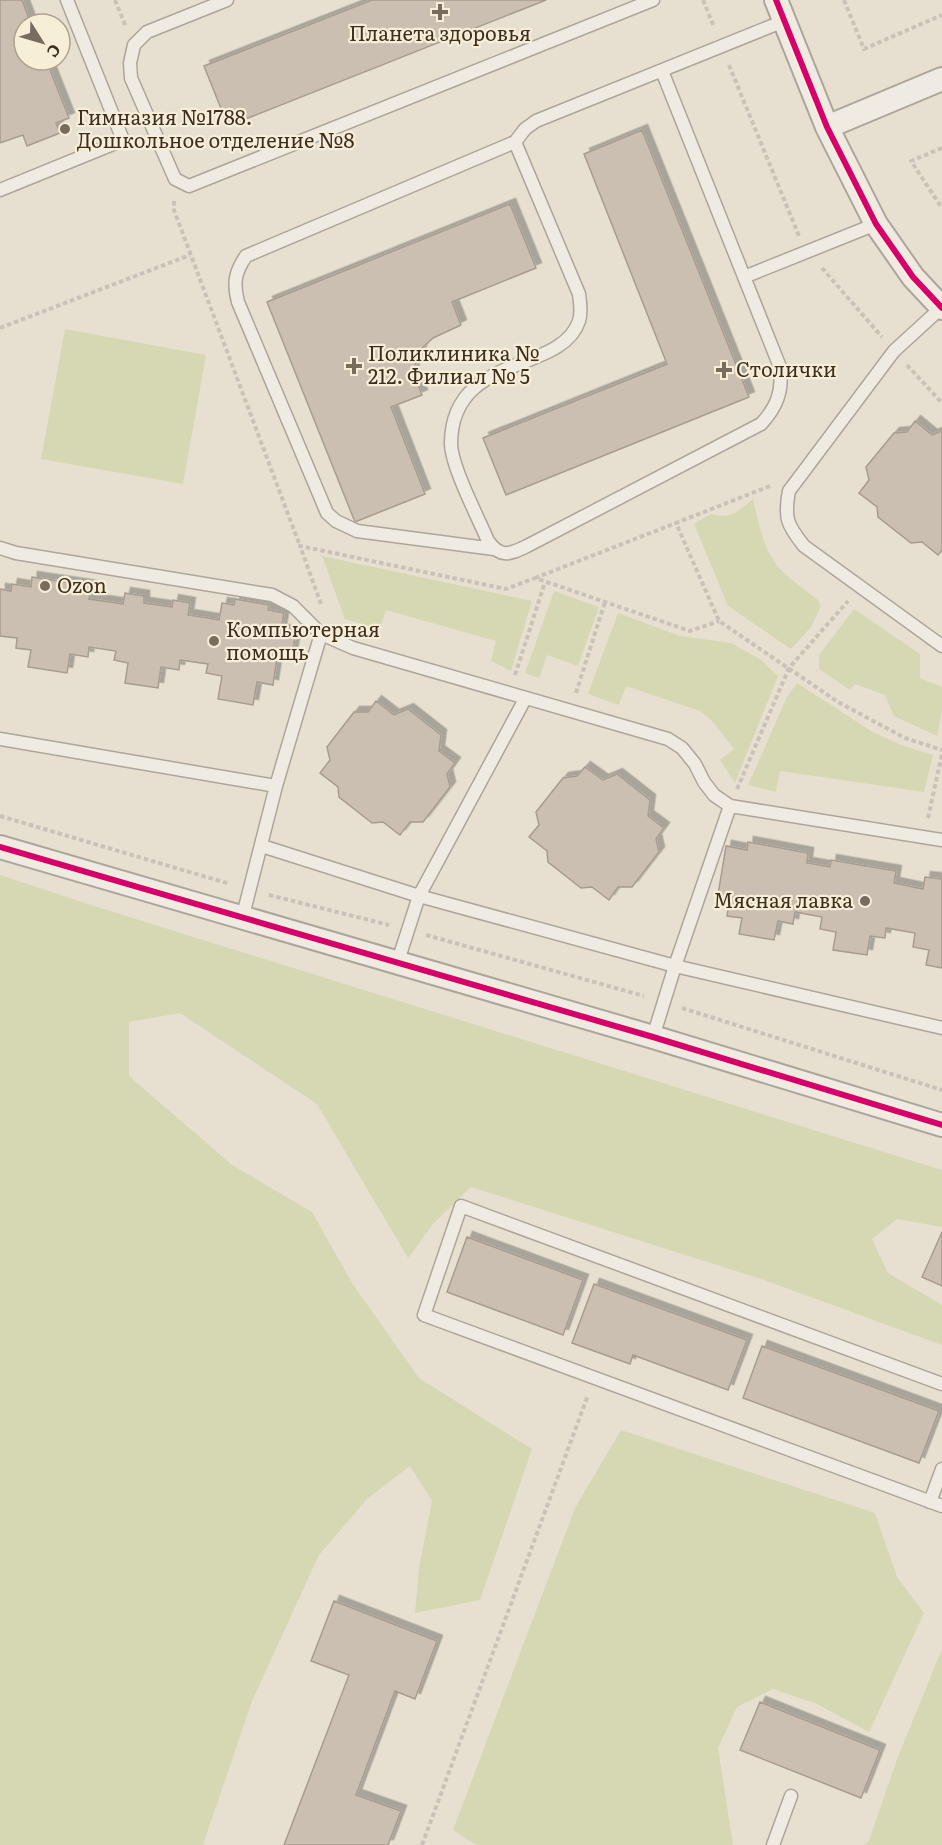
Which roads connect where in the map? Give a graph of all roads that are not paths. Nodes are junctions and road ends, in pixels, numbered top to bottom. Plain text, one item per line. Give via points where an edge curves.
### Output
1 (68, 0) edge
2 (227, 0) edge
3 (651, 0) edge
4 (776, 0) edge
5 (784, 21) junction
6 (662, 71) junction
7 (942, 79) edge
8 (827, 127) junction
9 (515, 142) junction
10 (0, 190) edge
11 (876, 224) junction
12 (744, 277) junction
13 (942, 308) edge
14 (0, 548) edge
15 (494, 549) junction
16 (321, 634) junction
17 (942, 646) edge
18 (525, 699) junction
19 (0, 739) edge
20 (276, 786) junction
21 (730, 806) junction
22 (942, 840) edge
23 (262, 846) junction
24 (0, 847) edge
25 (419, 896) junction
26 (242, 919) junction
27 (397, 964) junction
28 (675, 966) junction
29 (942, 1028) edge
30 (653, 1037) junction
31 (942, 1125) edge
32 (942, 1384) edge
33 (942, 1470) edge
34 (936, 1504) edge
35 (791, 1796) dead end
36 (773, 1845) edge

1 - 10 lane via 123,140
2 - 3 lane via 147,32 134,45 130,63 131,78 176,179 189,186
4 - 5 street
5 - 6 lane
5 - 8 street
6 - 9 lane via 536,122
6 - 12 lane
7 - 8 street
8 - 11 street
9 - 15 lane via 579,294 581,309 571,336 556,347 480,382 454,421 454,460
9 - 15 lane via 246,256 235,278 238,302 327,513 357,531
11 - 12 lane
11 - 13 street via 913,277
12 - 15 lane via 780,367 782,383 772,413 761,424 527,546 510,554
13 - 17 lane via 894,351 789,491 785,510 789,527 804,546
14 - 16 lane via 16,554 272,595 294,606
16 - 18 lane via 334,642
16 - 20 lane
18 - 21 lane via 668,739 682,748 714,795
18 - 25 lane
19 - 20 lane
20 - 23 lane
21 - 22 lane
21 - 28 lane
23 - 25 lane
23 - 26 lane
24 - 26 street
25 - 27 lane
25 - 28 lane
26 - 27 street
27 - 30 street
28 - 29 lane
28 - 30 lane
30 - 31 street
32 - 34 lane via 461,1206 424,1315
33 - 34 lane
35 - 36 lane

